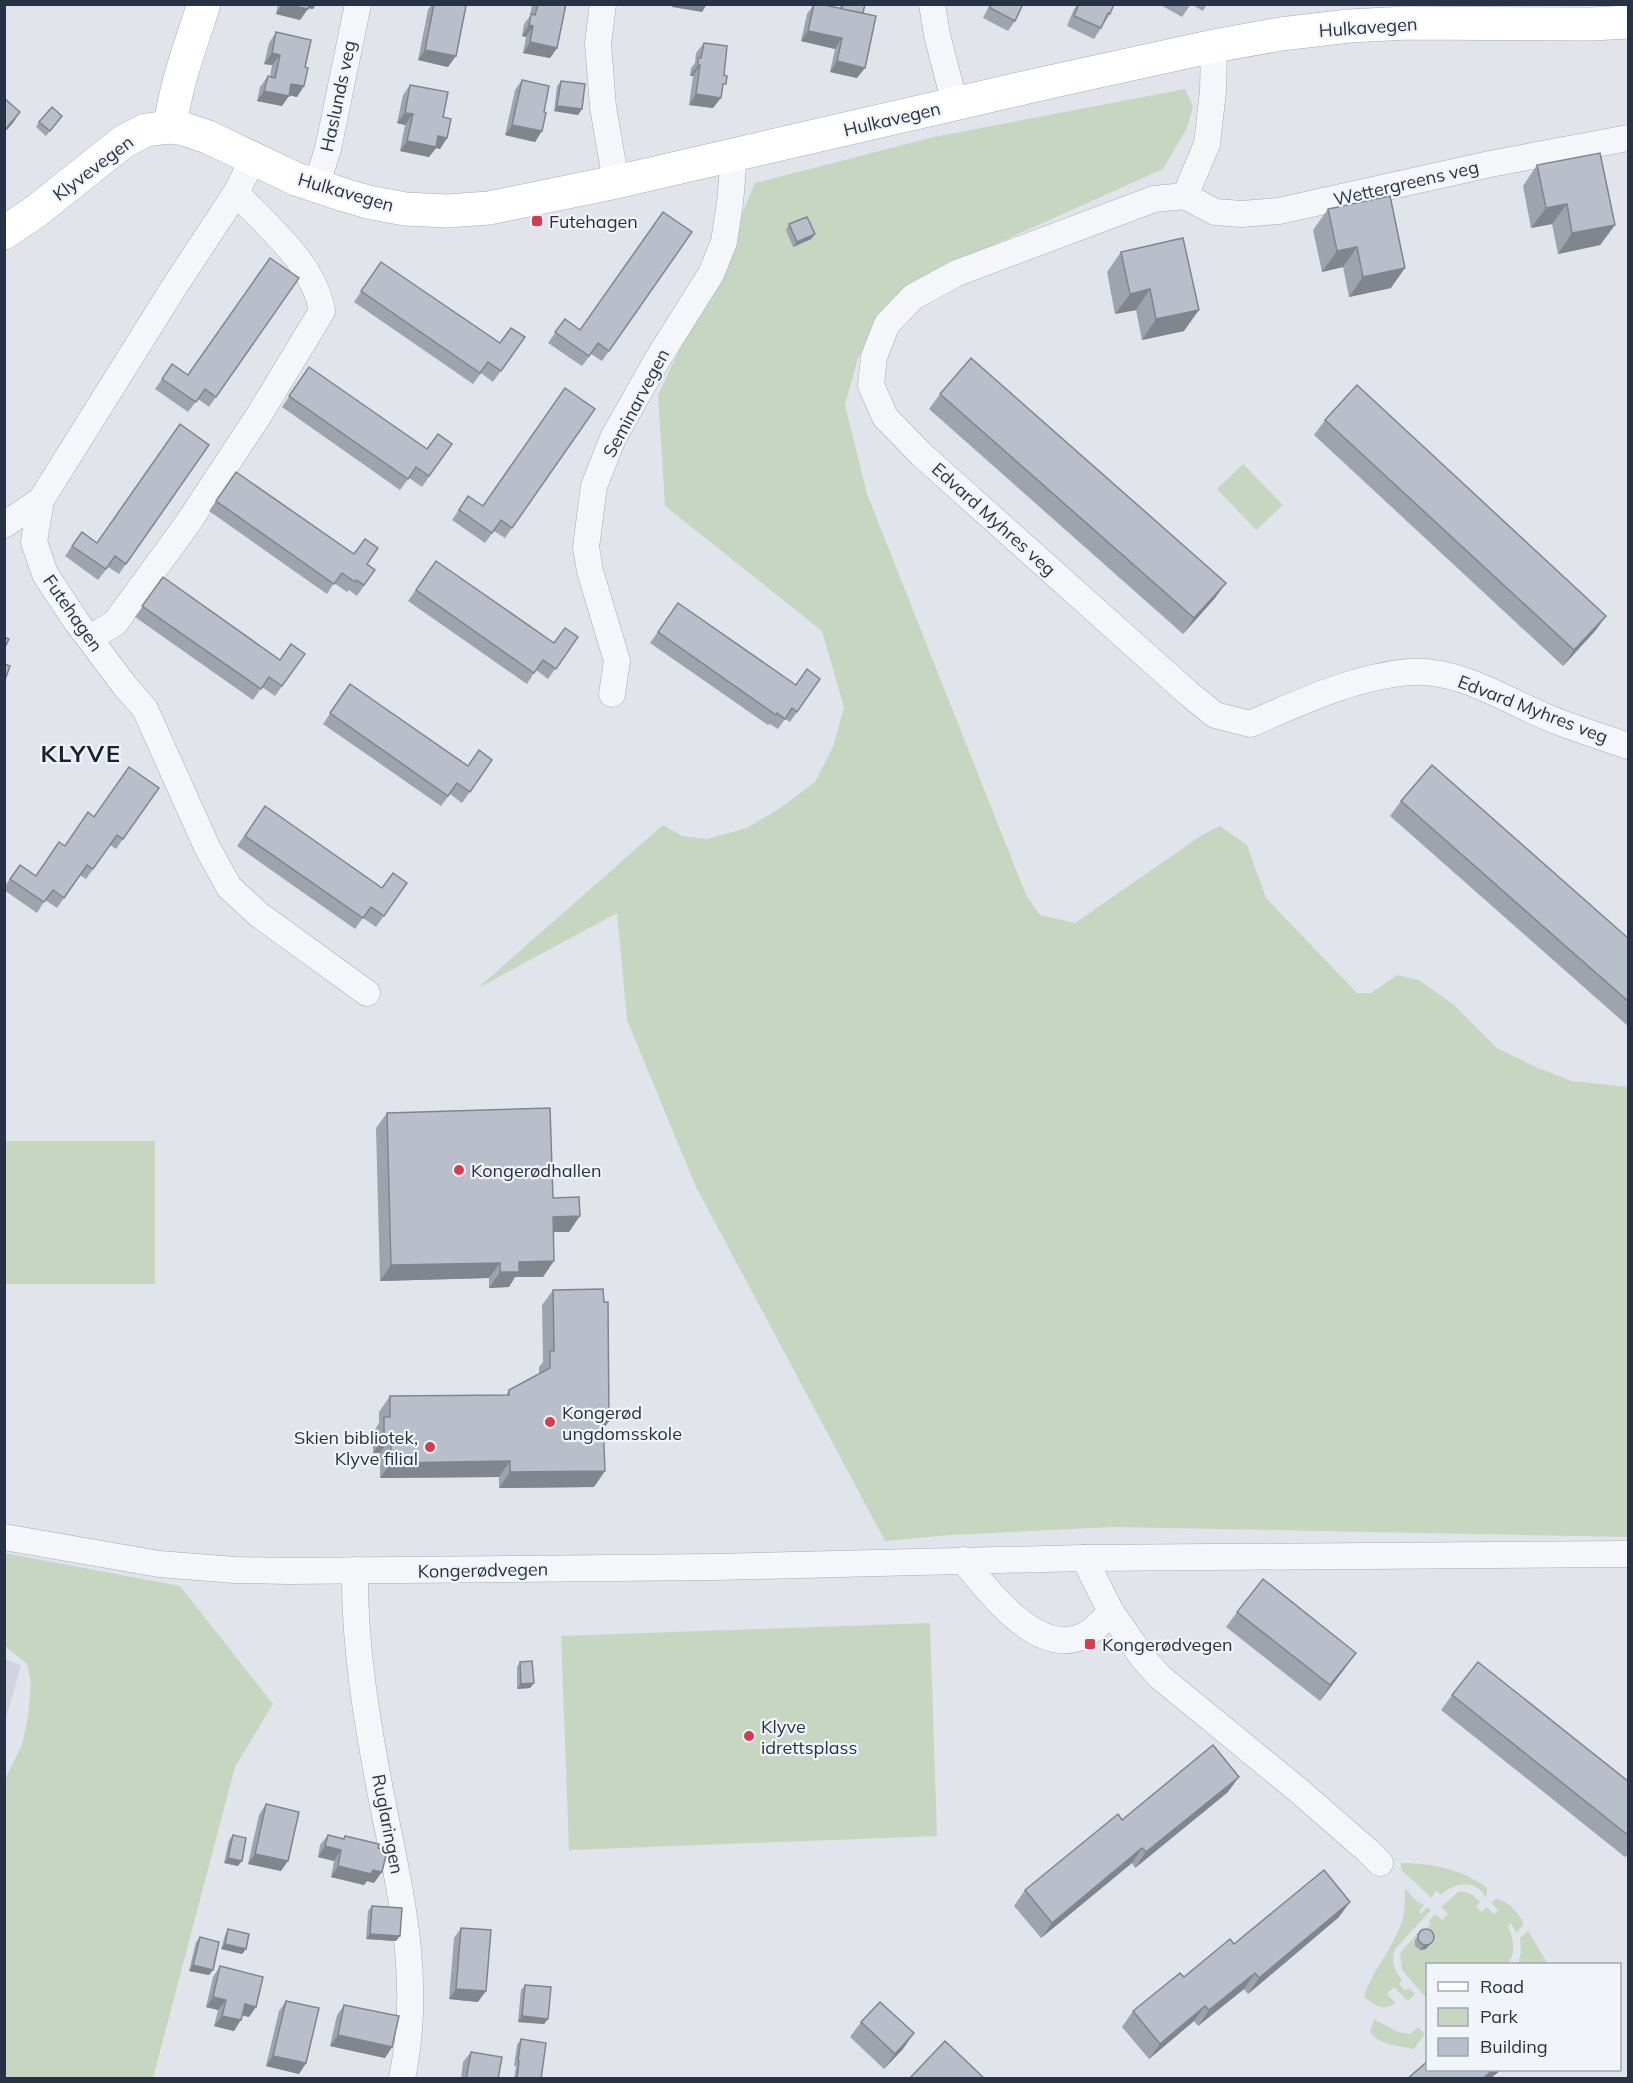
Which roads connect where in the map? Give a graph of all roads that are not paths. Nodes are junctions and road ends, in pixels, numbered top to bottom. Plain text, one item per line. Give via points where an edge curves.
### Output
1 (204, 4) edge
2 (358, 4) edge
3 (603, 4) edge
4 (932, 4) edge
5 (1629, 22) edge
6 (1214, 46) junction
7 (955, 104) junction
8 (170, 127) junction
9 (1629, 138) edge
10 (734, 156) junction
11 (253, 159) junction
12 (616, 182) junction
13 (316, 186) junction
14 (236, 193) junction
15 (1185, 196) junction
16 (4, 233) edge
17 (41, 500) junction
18 (4, 525) edge
19 (90, 638) junction
20 (612, 694) dead end
21 (1629, 746) edge
22 (367, 993) dead end
23 (4, 1537) edge
24 (1629, 1554) edge
25 (1084, 1558) junction
26 (963, 1560) junction
27 (355, 1570) junction
28 (1111, 1612) junction
29 (1380, 1863) dead end
30 (402, 2079) edge

1 - 8 main road via 182,66
2 - 13 street, Haslunds veg via 328,149
3 - 12 street via 598,43 603,107
4 - 7 street
5 - 6 main road, Hulkavegen via 1384,24 1281,34
6 - 7 main road, Hulkavegen
6 - 15 street via 1206,144
7 - 10 main road, Hulkavegen
8 - 11 main road, Hulkavegen via 208,137
8 - 16 main road, Klyvevegen via 147,130 123,142
9 - 15 street, Wettergreens veg via 1279,211 1215,212
10 - 12 main road, Hulkavegen
10 - 20 street, Seminarvegen via 724,242 711,274 613,438 594,486 586,547 617,661
11 - 13 main road, Hulkavegen
11 - 14 street, Futehagen
12 - 13 main road, Hulkavegen via 489,208 447,211 368,202
14 - 17 street, Futehagen
14 - 19 street via 300,261 319,296 322,311 188,523 115,623
15 - 21 street, Edvard Myhres veg via 1154,199 1122,210 957,273 913,297 886,324 873,357 871,385 885,417 922,455 1215,715 1250,724 1310,697 1369,678 1411,672 1445,675 1470,683 1553,720
17 - 18 street
17 - 19 street, Futehagen via 34,542 45,574
19 - 22 street, Futehagen via 145,709 229,887 258,914
23 - 27 street, Kongerødvegen via 159,1564 235,1570
24 - 25 street, Kongerødvegen
25 - 26 street, Kongerødvegen
25 - 28 street
26 - 27 street, Kongerødvegen
26 - 28 street via 1011,1614 1038,1634 1052,1639 1082,1637
27 - 30 street, Ruglaringen via 369,1724 409,1942 410,2028
28 - 29 street via 1160,1677

